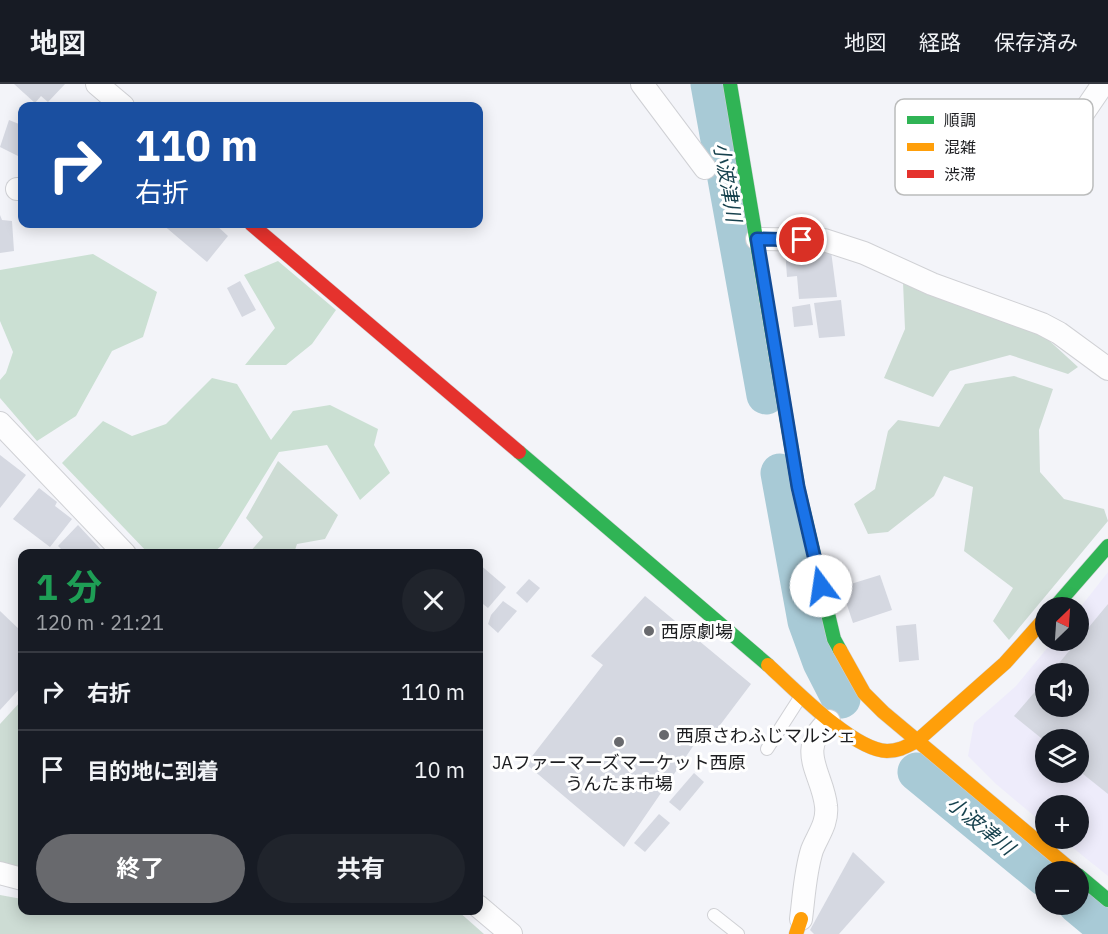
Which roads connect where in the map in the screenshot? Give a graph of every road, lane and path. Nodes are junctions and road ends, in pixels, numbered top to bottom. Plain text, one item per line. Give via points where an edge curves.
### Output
1 (97, 84) edge
2 (642, 84) edge
3 (730, 84) edge
4 (1103, 84) edge
5 (1093, 99) edge
6 (118, 102) edge
7 (705, 168) dead end
8 (256, 228) edge
9 (757, 239) junction
10 (1108, 369) edge
11 (0, 423) edge
12 (1108, 546) edge
13 (120, 549) edge
14 (1064, 597) edge
15 (1035, 629) edge
16 (805, 670) dead end
17 (802, 695) junction
18 (829, 721) junction
19 (917, 741) junction
20 (767, 749) dead end
21 (1061, 861) edge
22 (0, 873) edge
23 (18, 878) edge
24 (1089, 885) edge
25 (1108, 900) edge
26 (483, 910) edge
27 (714, 915) dead end
28 (798, 926) edge
29 (512, 934) edge
30 (738, 934) edge

1 - 6 street
2 - 7 street
3 - 9 street
4 - 5 street
8 - 17 street
9 - 10 street via 824,240 864,253 932,284 1042,324
9 - 19 street via 798,487 834,639 864,693
11 - 13 street
12 - 14 street
15 - 19 street via 1005,663
16 - 17 street
17 - 18 street
17 - 20 lane
18 - 19 street via 884,751 900,750
18 - 28 street via 815,738 812,752 826,820 807,869
19 - 21 street
22 - 23 street
24 - 25 street
26 - 29 street
27 - 30 lane

